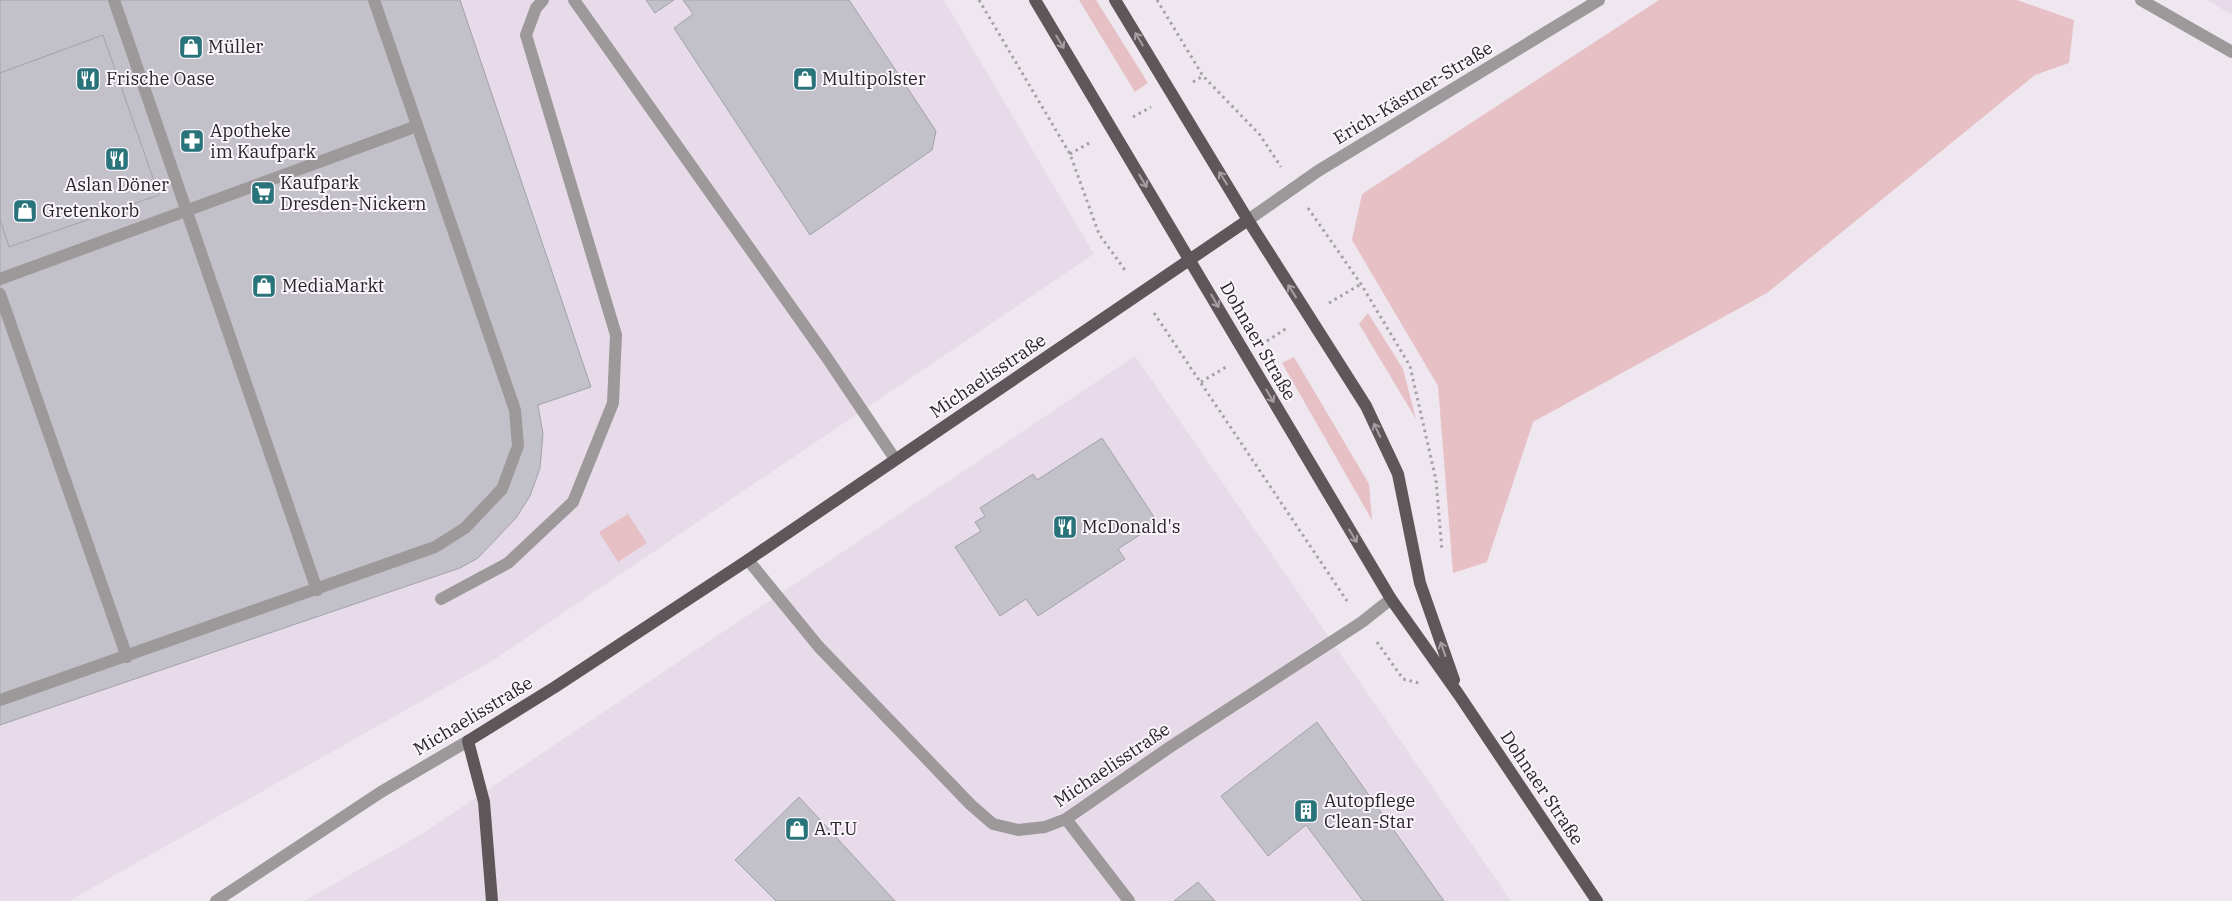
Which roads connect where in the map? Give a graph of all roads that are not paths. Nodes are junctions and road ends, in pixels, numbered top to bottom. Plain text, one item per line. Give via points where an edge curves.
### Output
1 (114, 0) edge
2 (374, 0) edge
3 (543, 0) edge
4 (574, 0) edge
5 (1034, 0) edge
6 (1115, 0) edge
7 (1599, 0) edge
8 (2142, 0) edge
9 (2232, 52) edge
10 (417, 126) junction
11 (186, 210) junction
12 (1248, 220) junction
13 (1190, 259) junction
14 (0, 278) edge
15 (0, 294) edge
16 (895, 459) junction
17 (748, 560) junction
18 (317, 590) junction
19 (441, 599) dead end
20 (1391, 599) junction
21 (127, 657) junction
22 (1459, 695) junction
23 (0, 700) edge
24 (468, 741) junction
25 (1066, 819) junction
26 (216, 901) edge
27 (492, 901) edge
28 (1129, 901) edge
29 (1596, 901) edge

1 - 11 street
2 - 10 street
3 - 19 street via 536,8 526,35 616,335 613,403 572,502 508,563
4 - 16 street
5 -> 13 main road, Dohnaer Straße
12 -> 6 main road, Dohnaer Straße
7 - 12 street, Erich-Kästner-Straße via 1294,187
8 - 9 street
10 - 11 street
10 - 18 street via 515,410 518,446 502,489 465,528 435,547
11 - 14 street
11 - 18 street
12 - 13 main road, Michaelisstraße
22 -> 12 main road, Dohnaer Straße via 1420,583 1398,474 1366,406
13 - 16 main road, Michaelisstraße
13 -> 20 main road, Dohnaer Straße
15 - 21 street
16 - 17 main road, Michaelisstraße
17 - 24 main road, Michaelisstraße
17 - 25 street, Michaelisstraße via 819,647 971,806 993,824 1018,830 1045,827
18 - 21 street
20 - 22 main road, Dohnaer Straße
20 - 25 street, Michaelisstraße via 1362,622
21 - 23 street
22 - 29 main road, Dohnaer Straße
24 - 26 street, Michaelisstraße via 381,792
24 - 27 main road via 484,802
25 - 28 street

